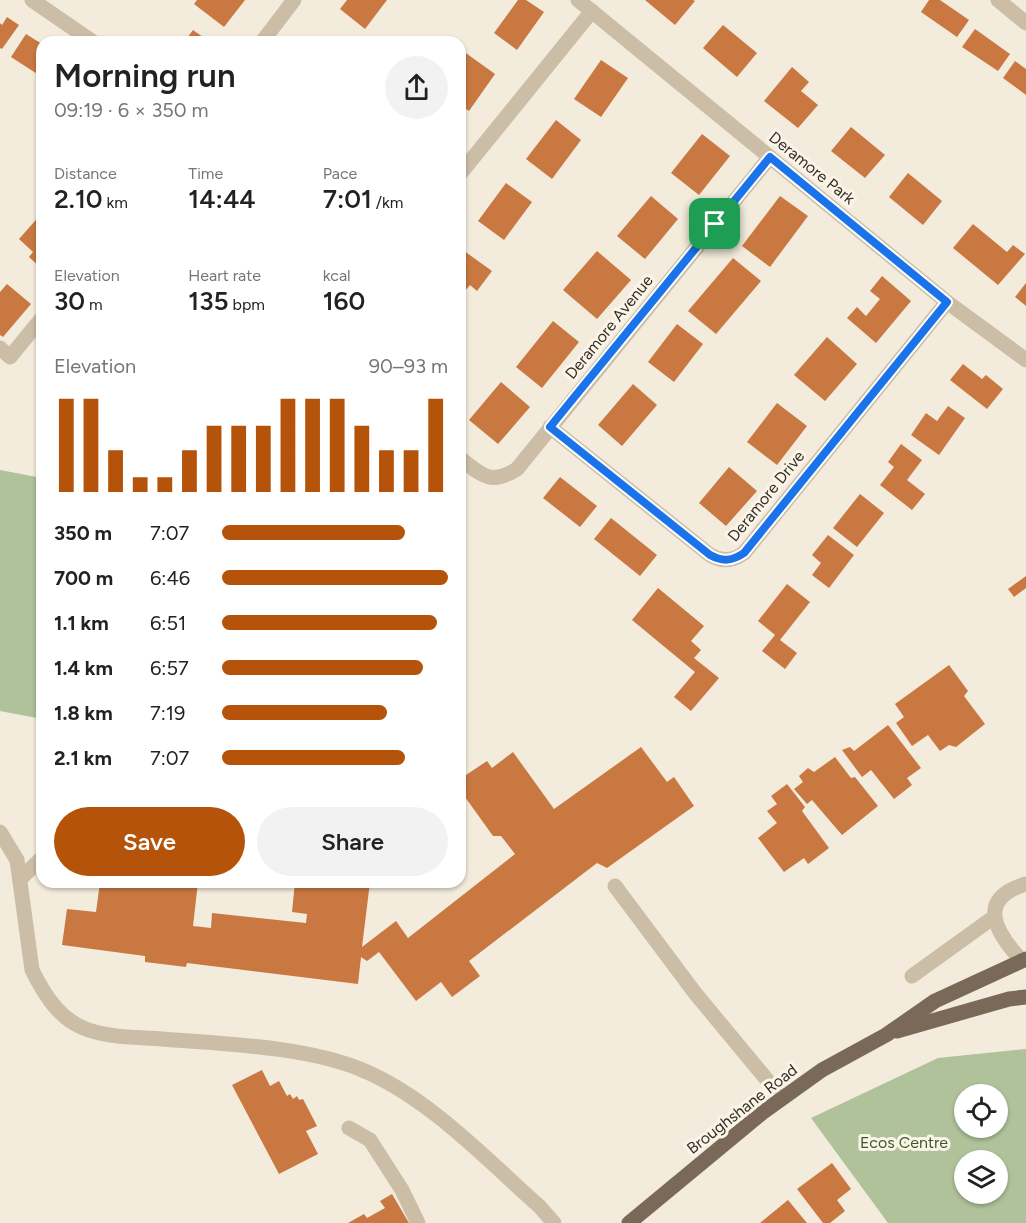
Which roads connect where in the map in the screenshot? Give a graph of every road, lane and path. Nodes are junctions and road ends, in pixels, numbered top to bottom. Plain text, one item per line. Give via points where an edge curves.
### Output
1 (32, 0) edge
2 (294, 0) edge
3 (578, 0) edge
4 (998, 0) edge
5 (592, 11) junction
6 (1026, 23) edge
7 (84, 36) edge
8 (267, 36) edge
9 (770, 157) junction
10 (466, 167) edge
11 (947, 302) junction
12 (36, 325) edge
13 (0, 348) edge
14 (1026, 360) edge
15 (550, 427) junction
16 (466, 463) edge
17 (0, 832) edge
18 (36, 864) edge
19 (20, 879) junction
20 (1026, 884) edge
21 (615, 886) dead end
22 (994, 917) junction
23 (1024, 960) edge
24 (912, 976) dead end
25 (1026, 997) edge
26 (886, 1035) junction
27 (782, 1098) junction
28 (349, 1128) dead end
29 (418, 1223) edge
30 (554, 1223) edge
31 (629, 1223) edge

1 - 7 street
2 - 8 street
3 - 5 street, Deramore Park
4 - 6 street
5 - 9 street, Deramore Park
5 - 10 street
9 - 11 street, Deramore Park
9 - 15 street, Deramore Avenue
11 - 14 street, Deramore Park
11 - 15 street, Deramore Drive via 744,553 735,558 725,560 710,555
12 - 13 street via 10,357
15 - 16 street, Deramore Avenue via 517,469 504,476 483,476
17 - 19 street via 17,860
18 - 19 street
19 - 30 street via 32,970 58,1012 81,1027 113,1035 278,1049 358,1068 393,1085 438,1117
20 - 22 street via 1013,888 999,901
21 - 27 street via 695,993
22 - 23 street via 1000,936
22 - 24 street
23 - 26 main road via 935,1001
25 - 26 main road
26 - 27 main road, Broughshane Road via 822,1070
27 - 31 main road, Broughshane Road
28 - 29 street via 370,1140

